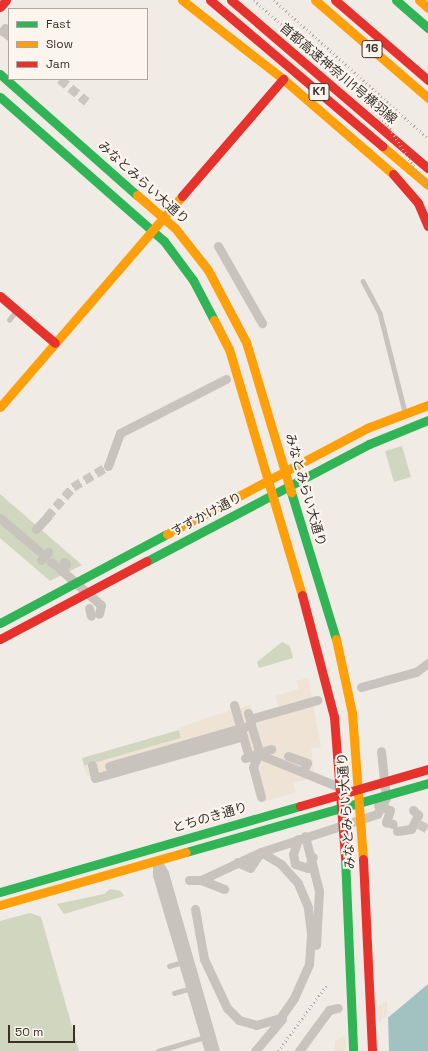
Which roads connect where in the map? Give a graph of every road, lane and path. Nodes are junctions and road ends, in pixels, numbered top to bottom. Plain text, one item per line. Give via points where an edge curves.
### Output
1 (6, 0) edge
2 (182, 0) edge
3 (203, 0) edge
4 (210, 0) edge
5 (231, 0) edge
6 (315, 0) edge
7 (335, 0) edge
8 (396, 0) edge
9 (0, 7) edge
10 (240, 25) junction
11 (428, 28) edge
12 (0, 74) edge
13 (283, 79) junction
14 (428, 80) edge
15 (0, 96) edge
16 (428, 98) edge
17 (428, 168) edge
18 (428, 185) edge
19 (164, 217) junction
20 (428, 226) edge
21 (153, 230) junction
22 (218, 246) dead end
23 (362, 281) dead end
24 (0, 296) edge
25 (17, 310) junction
26 (9, 320) dead end
27 (262, 324) dead end
28 (55, 343) junction
29 (226, 378) dead end
30 (428, 405) edge
31 (0, 407) edge
32 (405, 412) junction
33 (428, 420) edge
34 (108, 466) tunnel mouth
35 (286, 471) junction
36 (269, 480) junction
37 (290, 485) junction
38 (273, 494) junction
39 (47, 517) tunnel mouth
40 (0, 518) edge
41 (36, 529) dead end
42 (95, 611) dead end
43 (0, 623) edge
44 (0, 638) edge
45 (428, 663) edge
46 (361, 687) dead end
47 (317, 700) dead end
48 (234, 706) dead end
49 (250, 719) junction
50 (242, 734) junction
51 (271, 749) dead end
52 (259, 752) junction
53 (384, 755) dead end
54 (249, 756) junction
55 (288, 756) dead end
56 (109, 766) dead end
57 (94, 769) dead end
58 (428, 770) edge
59 (306, 772) junction
60 (428, 783) edge
61 (359, 789) junction
62 (342, 794) junction
63 (261, 797) dead end
64 (360, 803) junction
65 (343, 808) junction
66 (386, 808) junction
67 (413, 810) dead end
68 (308, 839) junction
69 (261, 852) junction
70 (313, 857) junction
71 (157, 861) junction
72 (189, 880) dead end
73 (201, 880) junction
74 (0, 881) edge
75 (12, 888) junction
76 (224, 889) dead end
77 (0, 892) edge
78 (0, 905) edge
79 (195, 909) dead end
80 (183, 962) junction
81 (169, 966) dead end
82 (190, 988) junction
83 (174, 993) dead end
84 (205, 1037) junction
85 (158, 1051) edge
86 (209, 1051) edge
87 (215, 1051) edge
88 (255, 1051) edge
89 (298, 1051) edge
90 (304, 1051) edge
91 (353, 1051) edge
92 (372, 1051) edge

1 - 9 main road
2 - 13 main road
3 - 10 main road
4 - 10 main road, 首都高速神奈川1号横羽線 / K1
5 - 17 main road, 首都高速神奈川1号横羽線 / K1
6 - 16 main road, 16
7 - 14 main road, 16
8 - 11 main road
10 - 18 main road, 首都高速神奈川1号横羽線 / K1
12 - 19 main road, みなとみらい大通り
13 - 19 main road
13 - 20 main road via 394,175 414,198
15 - 21 main road, みなとみらい大通り
19 - 21 main road
19 - 35 main road, みなとみらい大通り via 208,270 228,304 246,342
21 - 28 main road
21 - 36 main road, みなとみらい大通り via 193,280 229,349
22 - 27 street via 245,284
23 - 32 lane via 380,313
24 - 25 main road
25 - 26 lane
25 - 28 main road
28 - 31 main road
29 - 34 street via 120,433
30 - 32 main road
32 - 35 main road
33 - 37 main road, すずかけ通り via 374,441
35 - 36 main road, すずかけ通り
35 - 37 main road, みなとみらい大通り
36 - 38 main road, みなとみらい大通り
36 - 43 main road, すずかけ通り
37 - 38 main road, すずかけ通り
37 - 61 main road, みなとみらい大通り via 348,691
38 - 44 main road, すずかけ通り
38 - 62 main road, みなとみらい大通り via 330,696
39 - 41 street
40 - 42 street via 50,560
45 - 46 street via 416,672
47 - 49 street
48 - 50 street
49 - 52 street
49 - 56 street
50 - 54 street
50 - 57 street via 104,776 95,778
51 - 52 street
52 - 54 street
52 - 63 street via 252,768
53 - 66 street
54 - 59 street via 258,754
55 - 59 street via 300,758 307,763
58 - 61 main road, とちのき通り
59 - 66 street
60 - 64 main road
61 - 62 main road, とちのき通り
61 - 64 main road, みなとみらい大通り
62 - 65 main road, みなとみらい大通り
62 - 75 main road, とちのき通り
64 - 65 main road, とちのき通り
64 - 92 main road, みなとみらい大通り
65 - 71 main road, とちのき通り
65 - 91 main road, みなとみらい大通り
66 - 67 street via 386,822 395,828 411,829 417,823 418,815
66 - 68 street via 373,816
68 - 69 street
68 - 70 street
68 - 70 street via 293,854 295,864 308,868
69 - 73 street
69 - 79 street via 287,869 298,883 311,925 309,964 294,998 280,1018 256,1025 239,1020 227,1008 204,959
70 - 88 street via 319,918 311,964 292,1005
71 - 78 main road, とちのき通り
71 - 80 street via 157,875
71 - 87 street via 164,873
72 - 73 street
73 - 76 street
74 - 75 main road
75 - 77 main road, とちのき通り
80 - 81 lane
80 - 82 street
82 - 83 lane
82 - 84 street
84 - 85 lane
84 - 86 street
89 - 90 street via 334,1009

